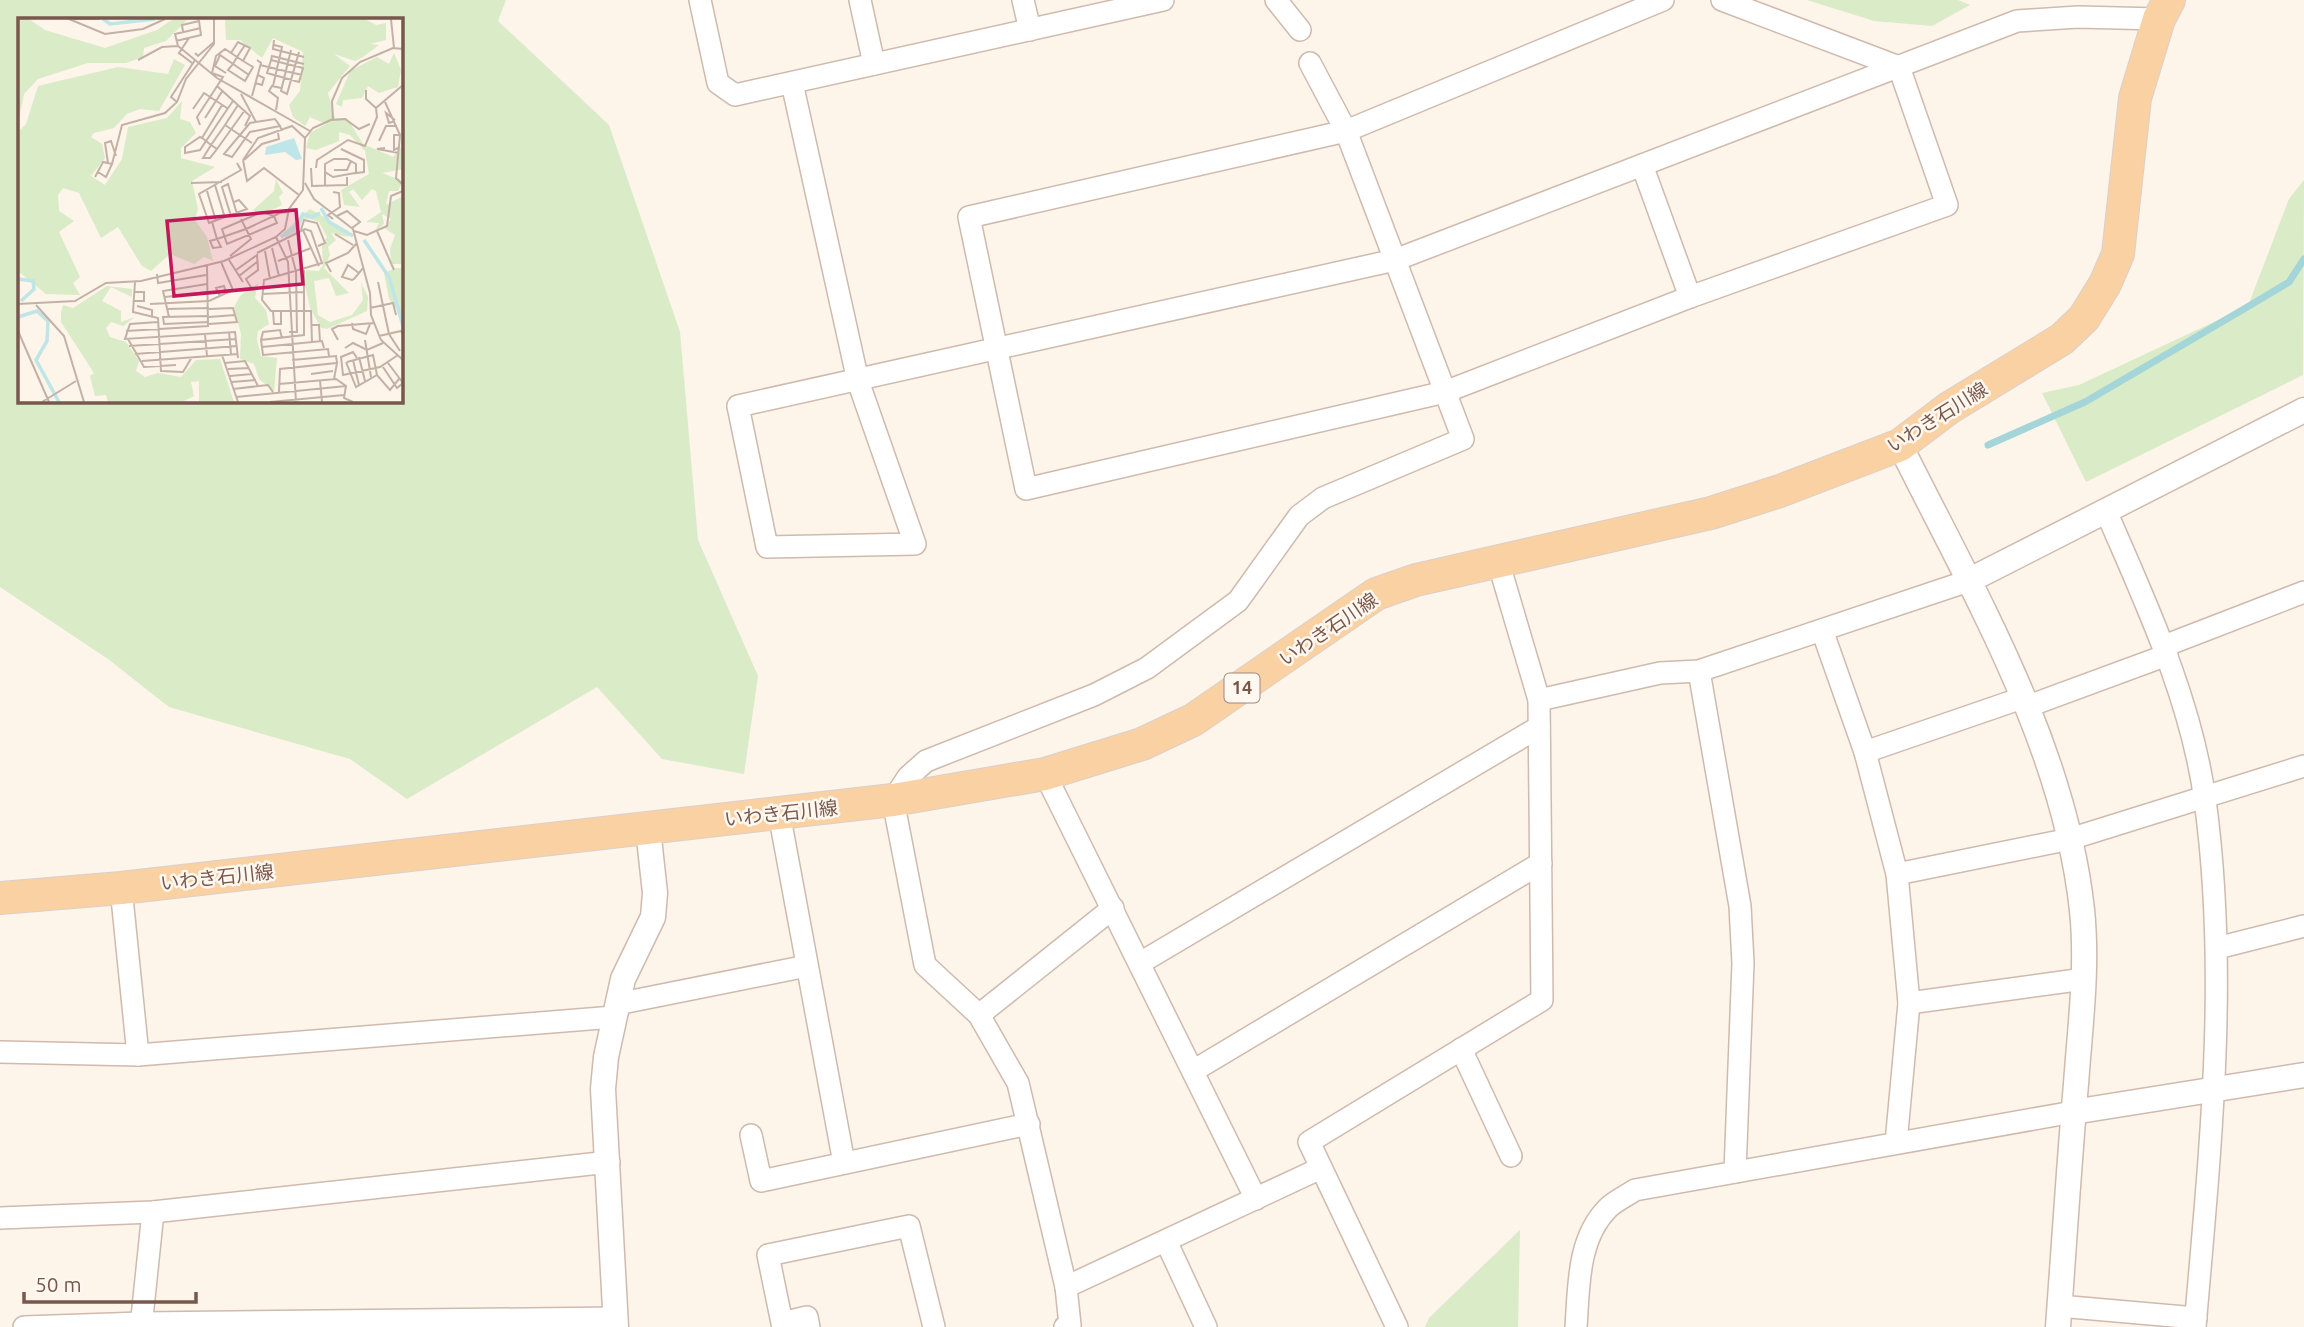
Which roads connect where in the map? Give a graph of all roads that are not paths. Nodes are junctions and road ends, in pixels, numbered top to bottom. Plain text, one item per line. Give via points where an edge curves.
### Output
1 (700, 0) edge
2 (860, 0) edge
3 (1023, 0) edge
4 (1276, 0) edge
5 (1664, 0) edge
6 (1722, 0) edge
7 (1153, 1) edge
8 (2164, 9) edge
9 (1030, 30) junction
10 (1300, 30) dead end
11 (1310, 63) dead end
12 (874, 64) junction
13 (1899, 67) junction
14 (792, 83) junction
15 (1346, 131) junction
16 (1642, 165) junction
17 (1395, 260) junction
18 (1690, 297) junction
19 (997, 348) junction
20 (858, 381) junction
21 (1445, 392) junction
22 (2304, 410) edge
23 (1900, 444) junction
24 (2106, 511) junction
25 (1498, 561) junction
26 (1968, 581) junction
27 (2304, 592) edge
28 (1822, 630) junction
29 (2166, 650) junction
30 (1699, 671) junction
31 (1539, 700) junction
32 (2024, 703) junction
33 (1539, 727) junction
34 (1865, 752) junction
35 (2304, 766) edge
36 (1045, 774) junction
37 (2205, 798) junction
38 (893, 800) junction
39 (779, 813) junction
40 (648, 829) junction
41 (2070, 839) junction
42 (1541, 863) junction
43 (1897, 874) junction
44 (121, 888) junction
45 (0, 898) edge
46 (1112, 908) junction
47 (2304, 926) edge
48 (2217, 948) junction
49 (1140, 963) junction
50 (807, 966) junction
51 (2084, 979) junction
52 (1909, 1003) junction
53 (616, 1011) junction
54 (979, 1015) junction
55 (1461, 1049) junction
56 (0, 1052) edge
57 (138, 1055) junction
58 (1193, 1071) junction
59 (2304, 1075) edge
60 (2216, 1090) junction
61 (2073, 1112) junction
62 (1029, 1124) junction
63 (751, 1135) dead end
64 (1896, 1143) junction
65 (1511, 1156) dead end
66 (609, 1162) junction
67 (844, 1163) junction
68 (1321, 1168) junction
69 (1735, 1172) junction
70 (1256, 1199) junction
71 (153, 1212) junction
72 (0, 1218) edge
73 (1166, 1241) junction
74 (1066, 1287) junction
75 (2059, 1317) edge
76 (616, 1322) edge
77 (2195, 1322) edge
78 (141, 1325) edge
79 (1068, 1326) edge
80 (24, 1327) edge
81 (809, 1327) edge
82 (934, 1327) edge
83 (1206, 1327) edge
84 (1397, 1327) edge
85 (1576, 1327) edge

1 - 14 street via 718,83 726,92 735,95
2 - 12 street
3 - 9 street
4 - 10 street
5 - 15 street
6 - 13 street
7 - 9 street
8 - 13 street via 2017,21
8 - 23 main road, いわき石川線 / 14 via 2135,98 2124,222 2118,254 2105,284 2084,318 2062,339 1949,408
9 - 12 street
11 - 15 street
12 - 14 street
13 - 16 street
13 - 18 street via 1947,205
14 - 20 street
15 - 17 street
15 - 19 street via 969,217
16 - 17 street
16 - 18 street
17 - 19 street
17 - 21 street
18 - 21 street
19 - 20 street
19 - 21 street via 1026,489
20 - 20 street via 915,544 767,547 738,406
21 - 38 street via 1463,439 1323,498 1298,516 1238,601 1147,668 1094,695 926,761
22 - 24 street
23 - 25 main road, いわき石川線 / 14 via 1711,513
23 - 26 street
24 - 26 street
24 - 29 street
25 - 31 street
25 - 36 main road, いわき石川線 / 14 via 1376,594 1193,720 1142,744
26 - 28 street
26 - 32 street
27 - 29 street
28 - 30 street
28 - 34 street
29 - 32 street
29 - 37 street
30 - 31 street via 1660,673
30 - 69 street via 1740,906 1743,962
31 - 33 street
32 - 34 street
32 - 41 street
33 - 42 street
33 - 49 street
34 - 43 street
35 - 37 street
36 - 38 main road, いわき石川線 / 14
36 - 46 street
37 - 41 street
37 - 48 street
38 - 39 main road, いわき石川線 / 14
38 - 54 street via 925,965
39 - 40 main road, いわき石川線 / 14
39 - 50 street
40 - 44 main road, いわき石川線 / 14
40 - 53 street via 653,917 631,957
41 - 43 street
41 - 51 street via 2082,911
42 - 55 street via 1542,1000
42 - 58 street
43 - 52 street
44 - 45 main road, いわき石川線 / 14
44 - 57 street
46 - 49 street
46 - 54 street
47 - 48 street
48 - 60 street
49 - 58 street
50 - 53 street
50 - 67 street
51 - 52 street
51 - 61 street
52 - 64 street
53 - 57 street
53 - 66 street via 603,1089
54 - 62 street via 1018,1083
55 - 65 street
55 - 68 street via 1309,1142
56 - 57 street
58 - 70 street
59 - 60 street
60 - 61 street
60 - 77 street
61 - 64 street
61 - 75 street
62 - 67 street
62 - 74 street
63 - 67 street via 761,1181
64 - 69 street
66 - 71 street
66 - 76 street
68 - 70 street
68 - 84 street
69 - 85 street via 1635,1190 1607,1209 1581,1259
70 - 73 street
71 - 72 street
71 - 78 street
73 - 74 street
73 - 83 street
74 - 79 street
75 - 77 street
76 - 78 street
78 - 80 street
81 - 82 street via 807,1317 782,1323 768,1255 909,1226

